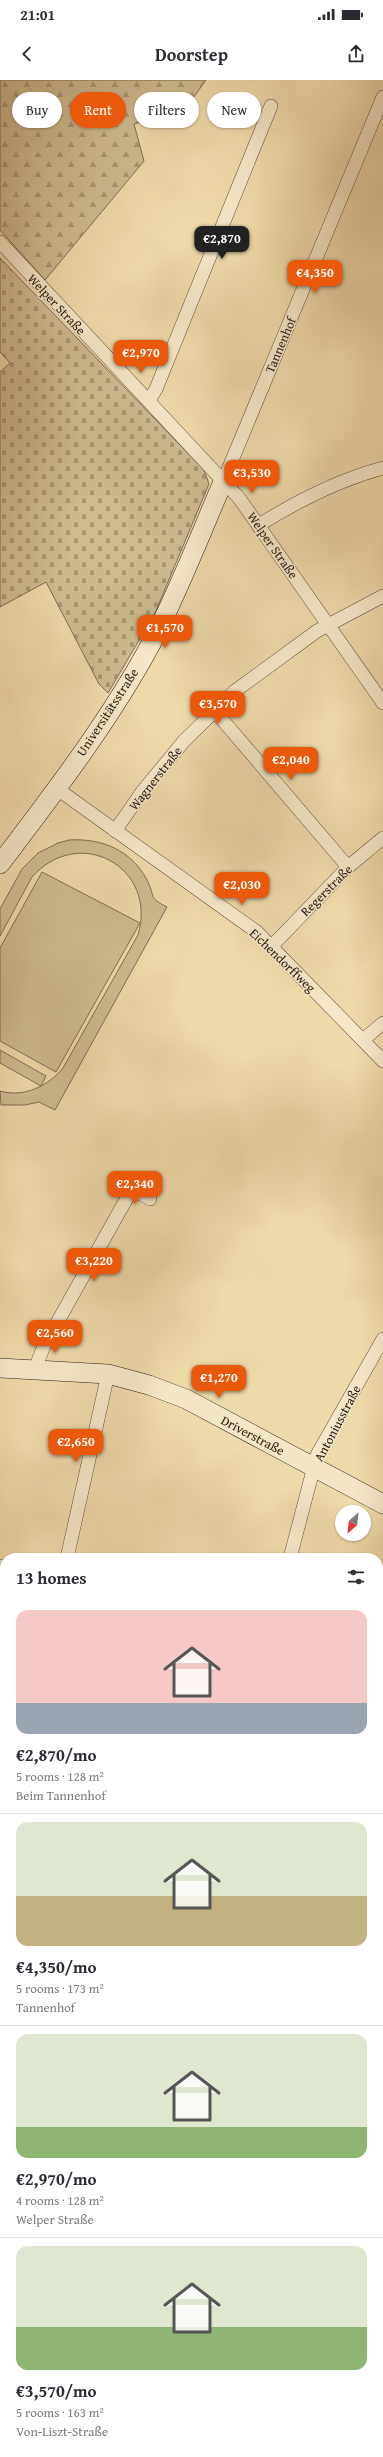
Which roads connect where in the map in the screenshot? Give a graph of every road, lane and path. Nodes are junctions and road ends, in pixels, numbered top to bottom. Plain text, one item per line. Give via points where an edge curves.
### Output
1 (383, 97) edge
2 (271, 106) dead end
3 (0, 242) edge
4 (149, 400) junction
5 (383, 468) edge
6 (223, 482) junction
7 (259, 525) junction
8 (383, 596) edge
9 (329, 625) junction
10 (383, 703) edge
11 (214, 710) junction
12 (56, 788) junction
13 (115, 831) junction
14 (383, 838) edge
15 (0, 864) edge
16 (348, 867) junction
17 (272, 946) junction
18 (383, 1023) edge
19 (363, 1040) junction
20 (383, 1061) edge
21 (150, 1199) dead end
22 (383, 1339) edge
23 (0, 1368) edge
24 (38, 1369) junction
25 (108, 1374) junction
26 (313, 1466) junction
27 (383, 1504) edge
28 (68, 1553) edge
29 (291, 1553) edge

1 - 6 street, Tannenhof
2 - 4 street
3 - 4 street, Welper Straße
4 - 6 street, Welper Straße
5 - 7 street via 331,486 298,501
6 - 7 street, Welper Straße
6 - 12 street, Universitätsstraße via 151,642 115,702
7 - 9 street, Welper Straße
8 - 9 street, Wagnerstraße
9 - 10 street, Welper Straße
9 - 11 street, Wagnerstraße via 316,631 271,664
11 - 13 street, Wagnerstraße via 156,774
11 - 16 street
12 - 13 street, Eichendorffweg
12 - 15 street, Universitätsstraße
13 - 17 street, Eichendorffweg
14 - 16 street, Regerstraße
16 - 17 street, Regerstraße
17 - 19 street, Eichendorffweg
18 - 19 street
19 - 20 street, Eichendorffweg
21 - 24 street via 132,1189 44,1346 38,1361
22 - 26 street, Antoniusstraße
23 - 24 street, Driverstraße
24 - 25 street, Driverstraße
25 - 26 street, Driverstraße via 149,1385 186,1400
25 - 28 street
26 - 27 street, Driverstraße
26 - 29 street, Antoniusstraße

